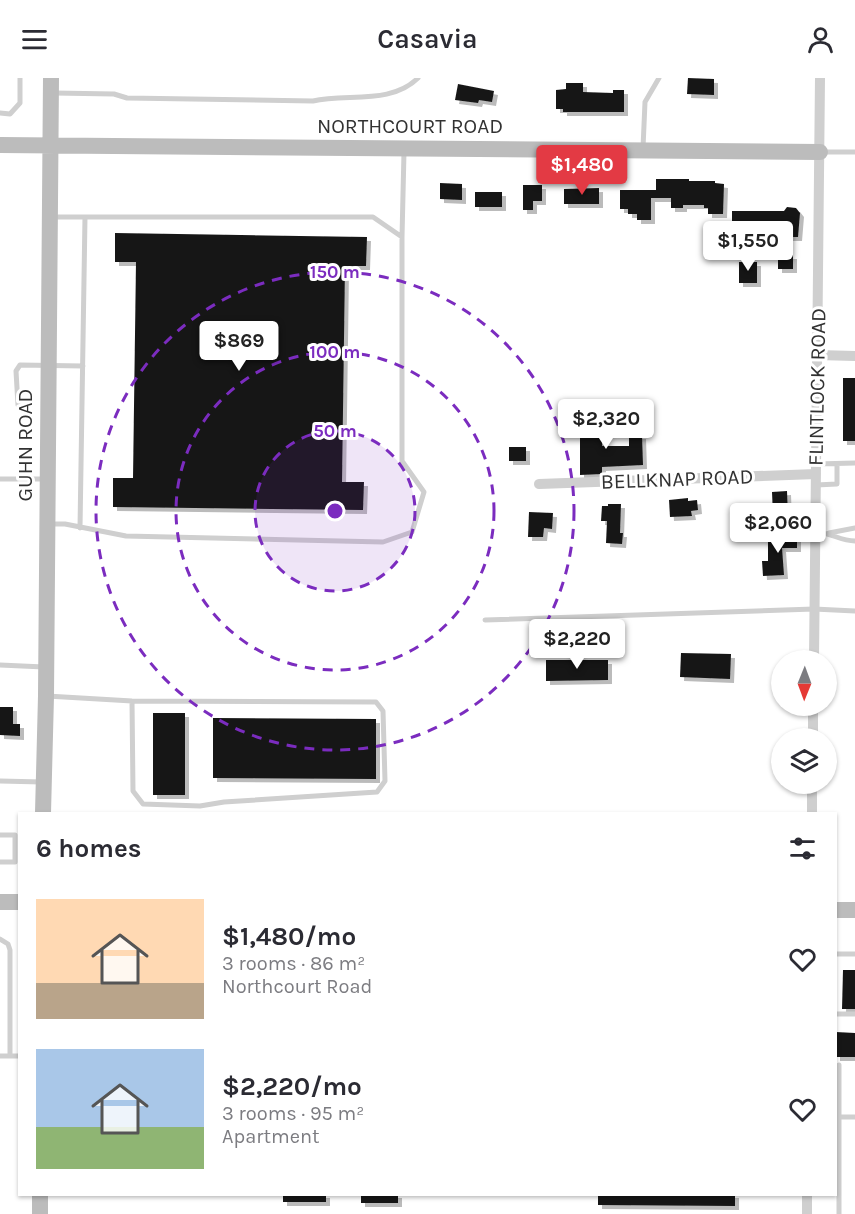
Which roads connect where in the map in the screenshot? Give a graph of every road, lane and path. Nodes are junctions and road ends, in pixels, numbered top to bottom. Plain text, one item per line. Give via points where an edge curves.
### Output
1 (20, 78) edge
2 (418, 78) edge
3 (659, 78) edge
4 (820, 78) edge
5 (51, 86) edge
6 (0, 114) edge
7 (0, 145) edge
8 (50, 146) junction
9 (404, 149) junction
10 (643, 150) junction
11 (820, 152) junction
12 (855, 152) edge
13 (85, 217) junction
14 (50, 218) junction
15 (402, 237) junction
16 (817, 356) junction
17 (855, 356) edge
18 (48, 365) junction
19 (83, 366) junction
20 (18, 405) dead end
21 (855, 463) edge
22 (837, 464) junction
23 (816, 474) junction
24 (0, 479) edge
25 (47, 479) junction
26 (539, 484) dead end
27 (47, 524) junction
28 (80, 528) junction
29 (855, 528) edge
30 (815, 532) junction
31 (829, 533) junction
32 (855, 541) edge
33 (814, 609) junction
34 (855, 611) edge
35 (485, 620) dead end
36 (814, 650) edge
37 (0, 665) edge
38 (46, 667) junction
39 (46, 696) junction
40 (132, 701) junction
41 (0, 781) edge
42 (44, 782) junction
43 (812, 794) edge
44 (200, 810) edge
45 (43, 812) edge
46 (812, 812) edge
47 (0, 835) edge
48 (0, 862) edge
49 (0, 902) edge
50 (18, 902) edge
51 (837, 910) edge
52 (855, 910) edge
53 (0, 939) edge
54 (837, 954) edge
55 (855, 954) edge
56 (837, 1014) edge
57 (855, 1014) edge
58 (0, 1056) edge
59 (10, 1056) junction
60 (18, 1056) edge
61 (839, 1065) dead end
62 (837, 1117) edge
63 (855, 1117) edge
64 (40, 1196) edge
65 (807, 1196) edge
66 (40, 1214) edge
67 (807, 1214) edge
68 (839, 1214) edge

1 - 6 lane via 20,103 10,114
2 - 5 lane via 381,96 313,101 127,98
3 - 10 lane via 645,102
4 - 11 street, FLINTLOCK ROAD
5 - 8 street, GUHN ROAD
7 - 8 street, NORTHCOURT ROAD
8 - 9 street, NORTHCOURT ROAD
8 - 14 street, GUHN ROAD
9 - 10 street, NORTHCOURT ROAD
9 - 15 lane
10 - 11 street, NORTHCOURT ROAD
11 - 12 lane
11 - 16 street, FLINTLOCK ROAD
13 - 14 lane
13 - 15 lane via 373,217
13 - 19 lane
14 - 18 street, GUHN ROAD
15 - 28 lane via 402,461 424,492 412,532 371,542 126,536
16 - 17 street
16 - 23 street, FLINTLOCK ROAD
18 - 19 lane
18 - 20 lane via 17,368
18 - 25 street, GUHN ROAD
19 - 28 lane
21 - 22 lane
22 - 23 lane
22 - 23 lane via 837,484
23 - 26 street, BELLKNAP ROAD
23 - 30 street, FLINTLOCK ROAD
24 - 25 lane
25 - 27 street, GUHN ROAD
27 - 28 lane
27 - 38 street, GUHN ROAD
29 - 31 lane
30 - 31 lane
30 - 33 street, FLINTLOCK ROAD
31 - 32 lane via 844,541
33 - 34 lane
33 - 35 lane
33 - 36 street, FLINTLOCK ROAD
37 - 38 lane
38 - 39 street, GUHN ROAD
39 - 40 lane
39 - 42 street, GUHN ROAD
40 - 44 lane via 133,791 143,804
40 - 44 lane via 376,702 382,711 385,781 377,792 224,802
41 - 42 lane
42 - 45 street, GUHN ROAD
43 - 46 street
47 - 48 lane via 15,835 15,862
49 - 50 street
51 - 52 street
53 - 59 lane via 10,950
54 - 55 lane
56 - 57 lane
58 - 59 lane
59 - 60 lane
61 - 62 lane
62 - 63 lane
62 - 68 lane
64 - 66 street
65 - 67 street

